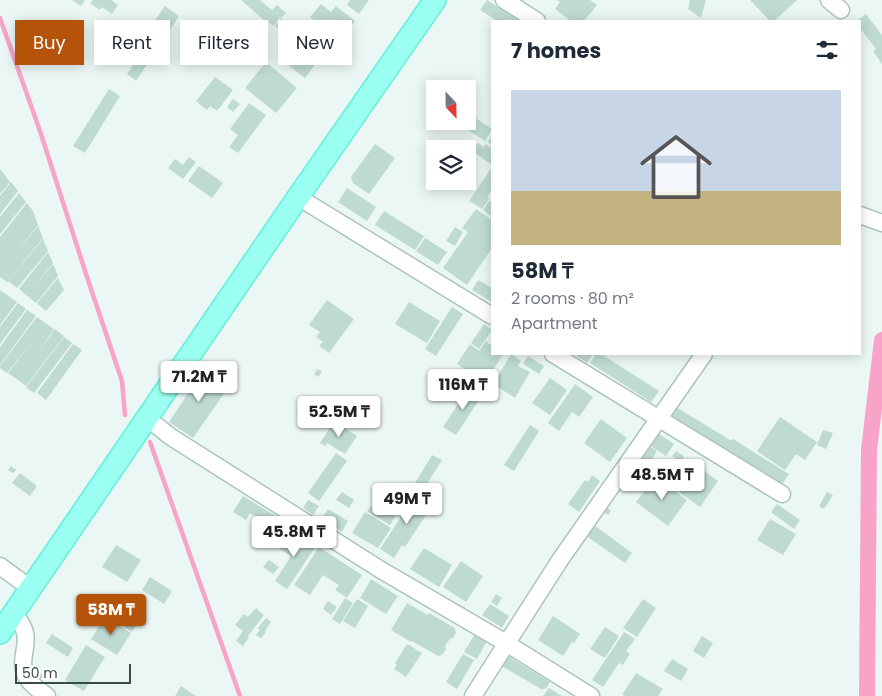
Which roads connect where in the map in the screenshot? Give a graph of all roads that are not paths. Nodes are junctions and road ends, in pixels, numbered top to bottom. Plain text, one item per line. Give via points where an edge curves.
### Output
1 (435, 0) edge
2 (504, 0) edge
3 (535, 20) edge
4 (298, 196) junction
5 (861, 215) edge
6 (882, 223) edge
7 (491, 315) edge
8 (555, 355) edge
9 (703, 355) edge
10 (146, 418) junction
11 (660, 419) junction
12 (782, 494) dead end
13 (0, 566) edge
14 (30, 588) junction
15 (14, 612) junction
16 (0, 633) edge
17 (506, 643) junction
18 (47, 696) edge
19 (474, 696) edge
20 (591, 696) edge

1 - 4 main road
2 - 3 street
4 - 7 street
4 - 10 main road
5 - 6 street
8 - 11 street
9 - 11 street
10 - 14 main road
10 - 17 street via 365,560
11 - 12 street
11 - 17 street via 560,560
13 - 14 street
14 - 15 main road
15 - 16 main road
15 - 18 street via 26,634 22,667 25,675
17 - 19 street
17 - 20 street

